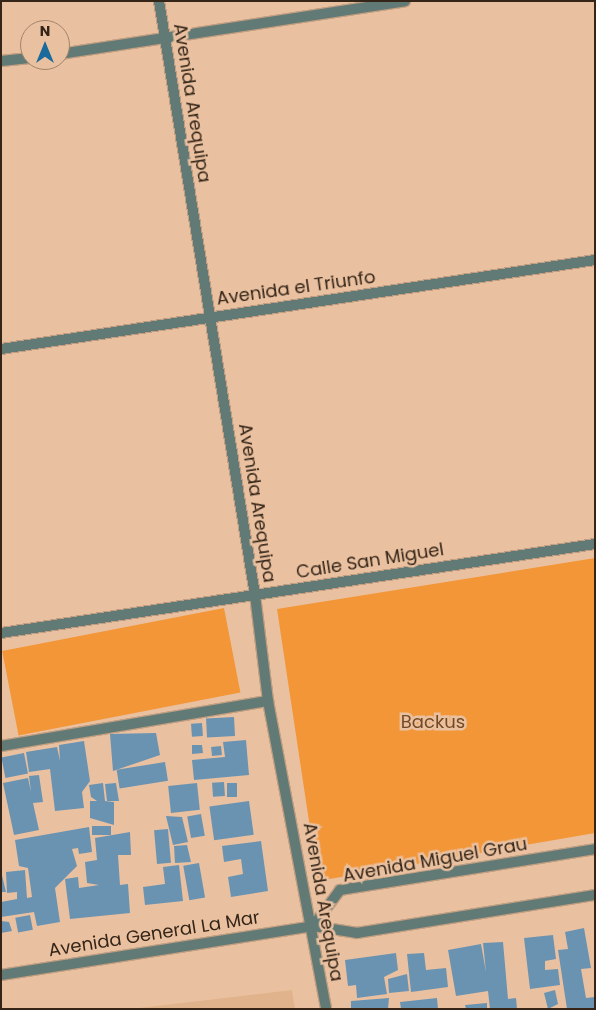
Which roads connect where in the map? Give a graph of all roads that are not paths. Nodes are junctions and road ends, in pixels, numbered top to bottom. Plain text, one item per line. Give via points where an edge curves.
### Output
1 (159, 1) edge
2 (405, 1) edge
3 (166, 39) junction
4 (70, 53) edge
5 (20, 59) edge
6 (1, 62) edge
7 (595, 260) edge
8 (211, 317) junction
9 (1, 349) edge
10 (595, 544) edge
11 (255, 595) junction
12 (1, 633) edge
13 (268, 701) junction
14 (1, 746) edge
15 (595, 849) edge
16 (595, 895) edge
17 (313, 926) junction
18 (1, 975) edge
19 (326, 1009) edge

1 - 3 street, Avenida Arequipa
2 - 3 street
3 - 4 street
3 - 8 street, Avenida Arequipa
5 - 6 street
7 - 8 street, Avenida el Triunfo
8 - 9 street, Avenida el Triunfo
8 - 11 street, Avenida Arequipa
10 - 11 street, Calle San Miguel
11 - 12 street, Calle San Miguel
11 - 13 street, Avenida Arequipa
13 - 14 street
13 - 17 street, Avenida Arequipa
15 - 17 street, Avenida Miguel Grau via 340,890
16 - 17 street via 357,933
17 - 18 street, Avenida General La Mar
17 - 19 street, Avenida Arequipa

